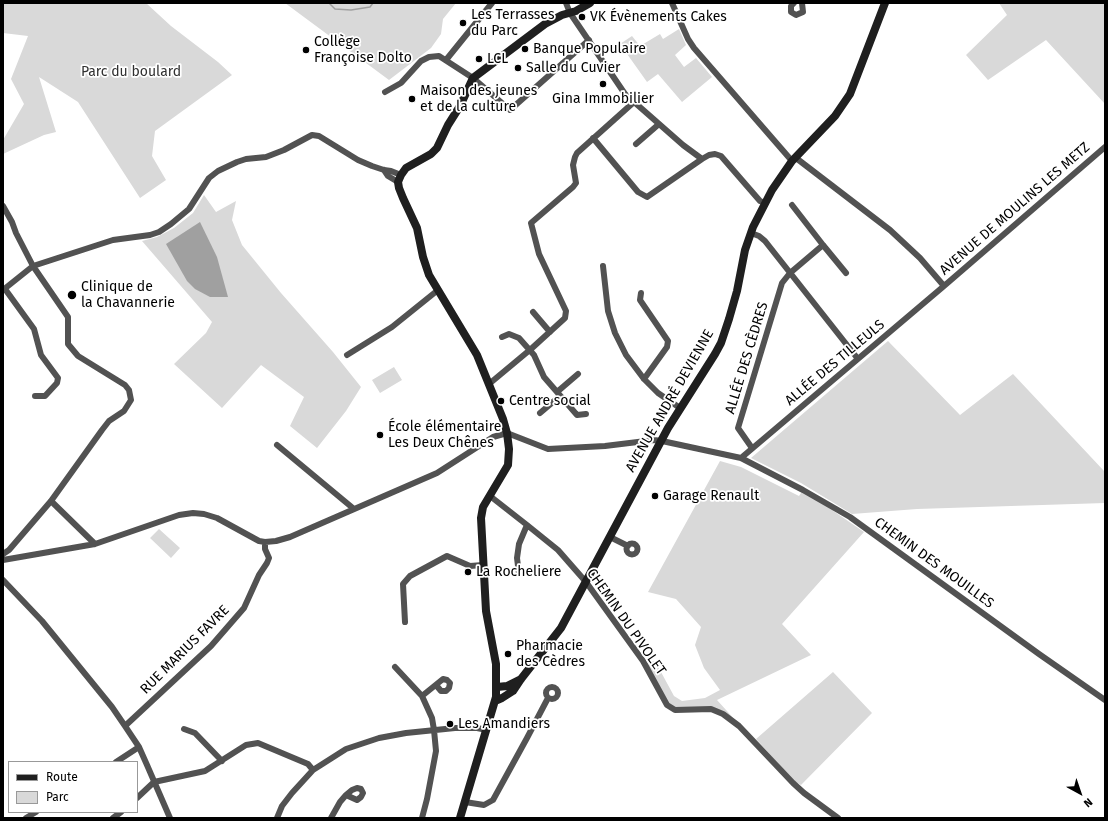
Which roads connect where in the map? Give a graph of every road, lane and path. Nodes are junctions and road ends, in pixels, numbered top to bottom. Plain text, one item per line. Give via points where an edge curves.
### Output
1 (492, 3) edge
2 (566, 3) edge
3 (590, 3) edge
4 (672, 3) edge
5 (794, 3) edge
6 (802, 3) edge
7 (885, 3) edge
8 (570, 13) junction
9 (590, 40) junction
10 (446, 60) junction
11 (473, 78) junction
12 (385, 92) dead end
13 (634, 102) junction
14 (659, 124) junction
15 (593, 138) junction
16 (636, 144) dead end
17 (1105, 147) edge
18 (702, 159) junction
19 (794, 159) junction
20 (400, 179) junction
21 (765, 202) junction
22 (792, 205) dead end
23 (3, 206) edge
24 (751, 233) junction
25 (823, 246) junction
26 (33, 266) junction
27 (603, 266) dead end
28 (790, 273) junction
29 (846, 273) dead end
30 (944, 286) junction
31 (4, 289) edge
32 (438, 290) junction
33 (641, 293) dead end
34 (533, 312) dead end
35 (550, 332) junction
36 (502, 337) dead end
37 (530, 350) junction
38 (347, 355) dead end
39 (858, 359) junction
40 (578, 374) dead end
41 (644, 379) junction
42 (489, 384) junction
43 (558, 394) junction
44 (35, 396) dead end
45 (680, 408) junction
46 (540, 413) dead end
47 (586, 414) dead end
48 (507, 433) junction
49 (662, 441) junction
50 (277, 446) dead end
51 (752, 448) junction
52 (741, 458) junction
53 (490, 496) junction
54 (51, 501) junction
55 (354, 509) junction
56 (527, 524) junction
57 (610, 537) junction
58 (265, 542) junction
59 (95, 544) junction
60 (628, 546) dead end
61 (3, 554) edge
62 (3, 560) edge
63 (483, 565) junction
64 (518, 574) dead end
65 (3, 580) edge
66 (586, 582) junction
67 (404, 622) dead end
68 (395, 667) dead end
69 (522, 678) junction
70 (436, 685) dead end
71 (497, 687) junction
72 (422, 696) junction
73 (548, 698) dead end
74 (1105, 700) edge
75 (495, 701) junction
76 (125, 726) junction
77 (184, 729) dead end
78 (434, 730) junction
79 (486, 730) junction
80 (139, 748) junction
81 (118, 761) edge
82 (222, 761) junction
83 (313, 770) junction
84 (154, 782) junction
85 (346, 795) dead end
86 (138, 797) edge
87 (465, 802) junction
88 (170, 818) edge
89 (276, 818) edge
90 (331, 818) edge
91 (422, 818) edge
92 (460, 818) edge
93 (838, 818) edge

1 - 10 street
2 - 8 street
3 - 8 main road
4 - 19 street, AVENUE DE MOULINS LES METZ via 694,48
5 - 6 street via 791,12 796,15 803,12
7 - 19 main road, AVENUE ANDRÉ DEVIENNE via 850,94 835,116
8 - 9 street
8 - 11 main road via 546,24
9 - 11 street via 510,110
9 - 13 street via 625,94
10 - 11 street
10 - 12 street via 439,56 429,57 401,83
11 - 20 main road via 437,148 406,168
13 - 14 street
13 - 15 street
14 - 16 street
14 - 18 street
15 - 18 street via 638,192 647,196
15 - 35 street via 575,157 573,165 576,183 531,223 539,254 566,311 565,318
17 - 30 street, AVENUE DE MOULINS LES METZ
18 - 21 street via 715,154 722,156 760,201
19 - 21 main road, AVENUE ANDRÉ DEVIENNE
19 - 30 street, AVENUE DE MOULINS LES METZ via 890,230 920,258
20 - 26 street via 391,170 384,170 358,160 319,136 312,135 266,157 246,159 218,171 209,178 189,209 159,232 113,240
20 - 32 main road via 402,198 417,228 429,275
21 - 24 main road, AVENUE ANDRÉ DEVIENNE
22 - 25 street
23 - 26 street
24 - 28 street via 762,239
24 - 45 main road, AVENUE ANDRÉ DEVIENNE via 721,343
25 - 28 street
25 - 29 street
26 - 31 street
26 - 54 street via 68,317 68,344 78,356 125,385 131,400 124,411 102,430
27 - 41 street via 604,289 615,333 626,355
28 - 39 street
28 - 51 street, ALLÉE DES CÈDRES via 782,283 738,428
30 - 39 street, ALLÉE DES TILLEULS
31 - 44 street via 34,329 41,355 58,378 58,383 46,396
32 - 38 street via 392,327
32 - 42 main road via 477,355
33 - 41 street via 640,300 668,341 667,347
34 - 35 street
35 - 37 street
36 - 37 street via 509,334 519,338
37 - 42 street
37 - 43 street via 544,377
39 - 51 street, ALLÉE DES TILLEULS
40 - 43 street
41 - 45 street via 658,393
42 - 48 main road
43 - 46 street
43 - 47 street via 577,415
45 - 49 main road, AVENUE ANDRÉ DEVIENNE
48 - 49 street, CHEMIN DES MOUILLES via 548,449
48 - 53 main road via 508,465
48 - 55 street via 493,437 437,472
49 - 52 street, CHEMIN DES MOUILLES
49 - 57 main road, AVENUE ANDRÉ DEVIENNE
50 - 55 street
51 - 52 street, ALLÉE DES TILLEULS
52 - 74 street, CHEMIN DES MOUILLES via 850,517
53 - 56 street, CHEMIN DU PIVOLET
53 - 63 main road via 483,507 481,518
54 - 59 street
54 - 61 street
55 - 58 street via 290,537
56 - 64 street via 519,544
56 - 66 street, CHEMIN DU PIVOLET via 558,550
57 - 60 street
57 - 66 main road, AVENUE ANDRÉ DEVIENNE
58 - 59 street via 244,534 217,518 193,513 179,515
58 - 76 street, RUE MARIUS FAVRE via 269,558 244,608 211,646
59 - 62 street
63 - 67 street via 470,566 447,556 410,576 403,584
63 - 71 main road via 486,611 496,664
65 - 76 street via 42,621
66 - 69 main road, AVENUE ANDRÉ DEVIENNE via 561,628
66 - 93 street, CHEMIN DU PIVOLET via 643,661 667,704 675,710 711,709 723,714 739,726 804,793
68 - 72 street
69 - 71 main road, AVENUE ANDRÉ DEVIENNE via 507,686
69 - 75 main road, AVENUE ANDRÉ DEVIENNE via 513,692
70 - 72 street
71 - 75 main road
72 - 78 street via 432,718
73 - 87 street via 493,800 484,805
75 - 79 main road
76 - 80 street
77 - 82 street via 195,733
78 - 79 street
78 - 83 street via 379,738 360,744 340,752
78 - 91 street via 436,751
79 - 87 main road
80 - 81 street
80 - 84 street
82 - 83 street via 246,746 258,742 308,764
82 - 84 street via 205,771
83 - 89 street via 292,793
84 - 86 street
84 - 88 street
85 - 90 street
87 - 92 main road

